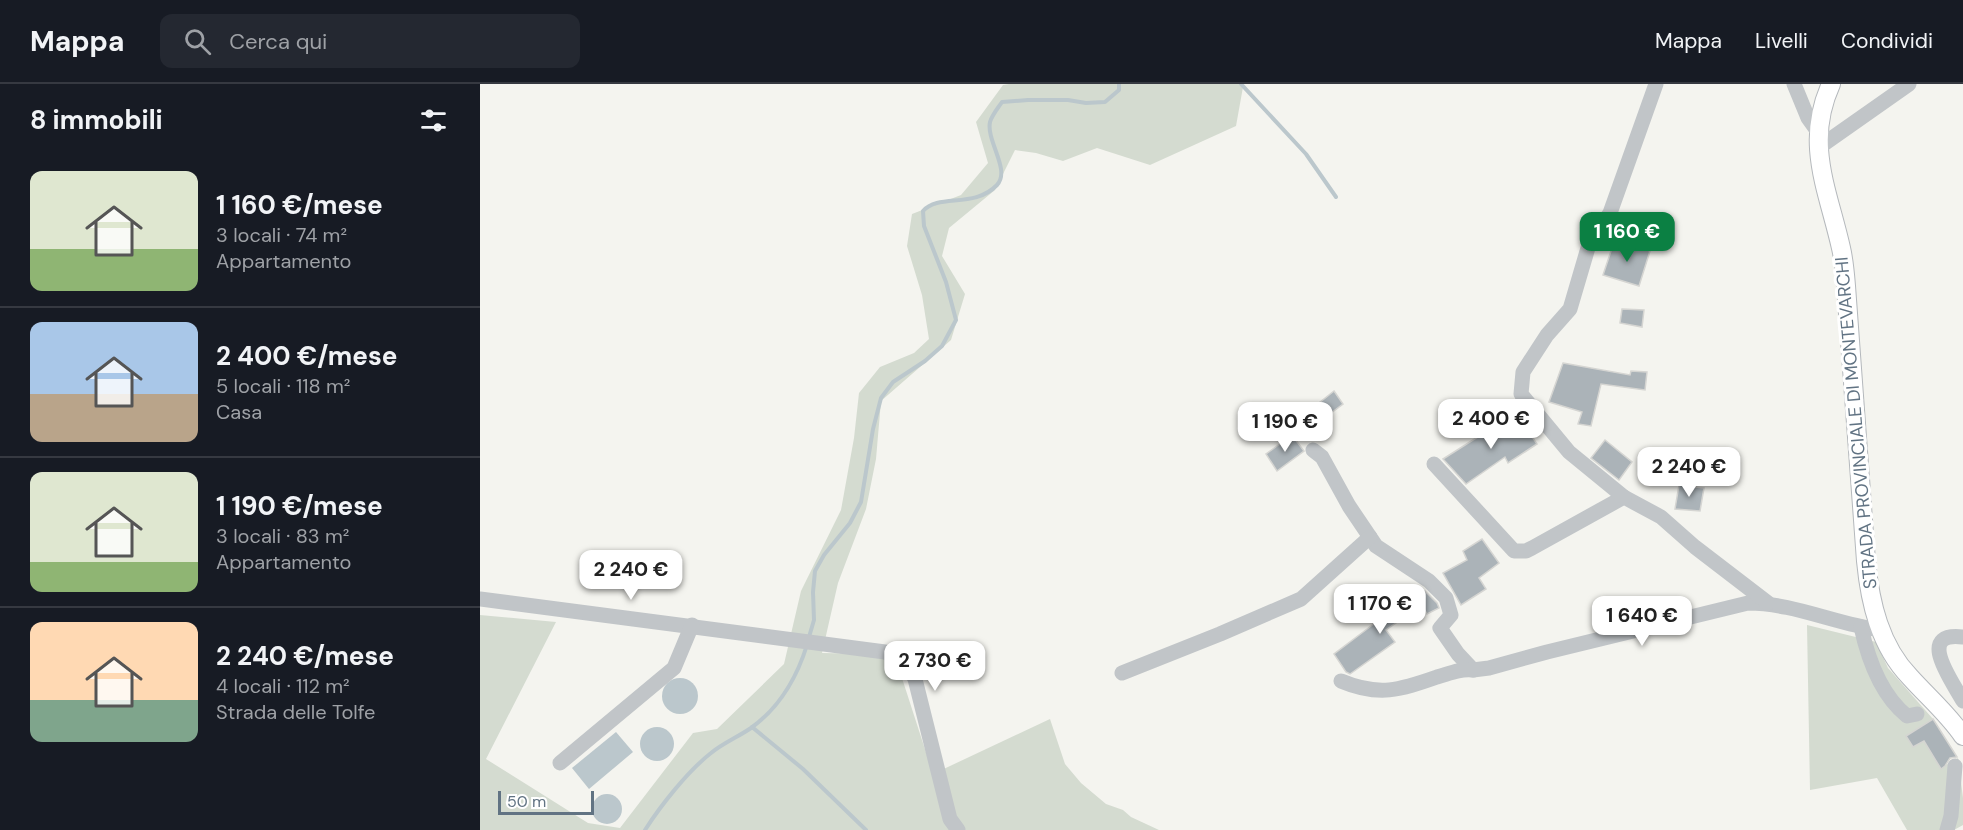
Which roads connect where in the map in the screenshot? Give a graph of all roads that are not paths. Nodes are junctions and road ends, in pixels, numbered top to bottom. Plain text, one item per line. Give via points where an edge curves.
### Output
1 (1656, 84) edge
2 (1794, 84) edge
3 (1831, 84) edge
4 (1909, 84) edge
5 (1818, 140) junction
6 (1313, 450) dead end
7 (1434, 464) dead end
8 (1624, 497) junction
9 (1370, 537) junction
10 (480, 599) edge
11 (1768, 603) junction
12 (693, 625) junction
13 (1861, 627) junction
14 (1880, 630) junction
15 (1963, 637) edge
16 (1473, 670) junction
17 (1122, 673) dead end
18 (1341, 681) dead end
19 (1963, 701) edge
20 (1917, 714) dead end
21 (1963, 736) edge
22 (560, 763) dead end
23 (1955, 766) dead end
24 (958, 830) edge
25 (1947, 830) edge

1 - 8 street via 1610,213 1590,241 1570,309 1530,361 1521,384 1521,394 1569,452
2 - 5 street
3 - 5 main road, STRADA PROVINCIALE DI MONTEVARCHI via 1821,109
4 - 5 street
5 - 14 main road, STRADA PROVINCIALE DI MONTEVARCHI via 1843,263 1868,580
6 - 9 street via 1322,457
7 - 8 street via 1514,551 1526,551
8 - 11 street via 1661,518
9 - 16 street via 1376,546 1446,598 1451,615 1440,628
9 - 17 street via 1301,599
10 - 12 street
11 - 13 street
11 - 16 street via 1748,603
12 - 22 street via 674,668
12 - 24 street via 885,652 901,660 915,679 950,819
13 - 14 street
13 - 20 street via 1866,652 1893,705 1907,716
14 - 21 main road, STRADA PROVINCIALE DI MONTEVARCHI via 1898,663
15 - 19 street via 1946,636 1939,647 1943,665
16 - 18 street via 1460,669 1398,690 1360,689
23 - 25 street

